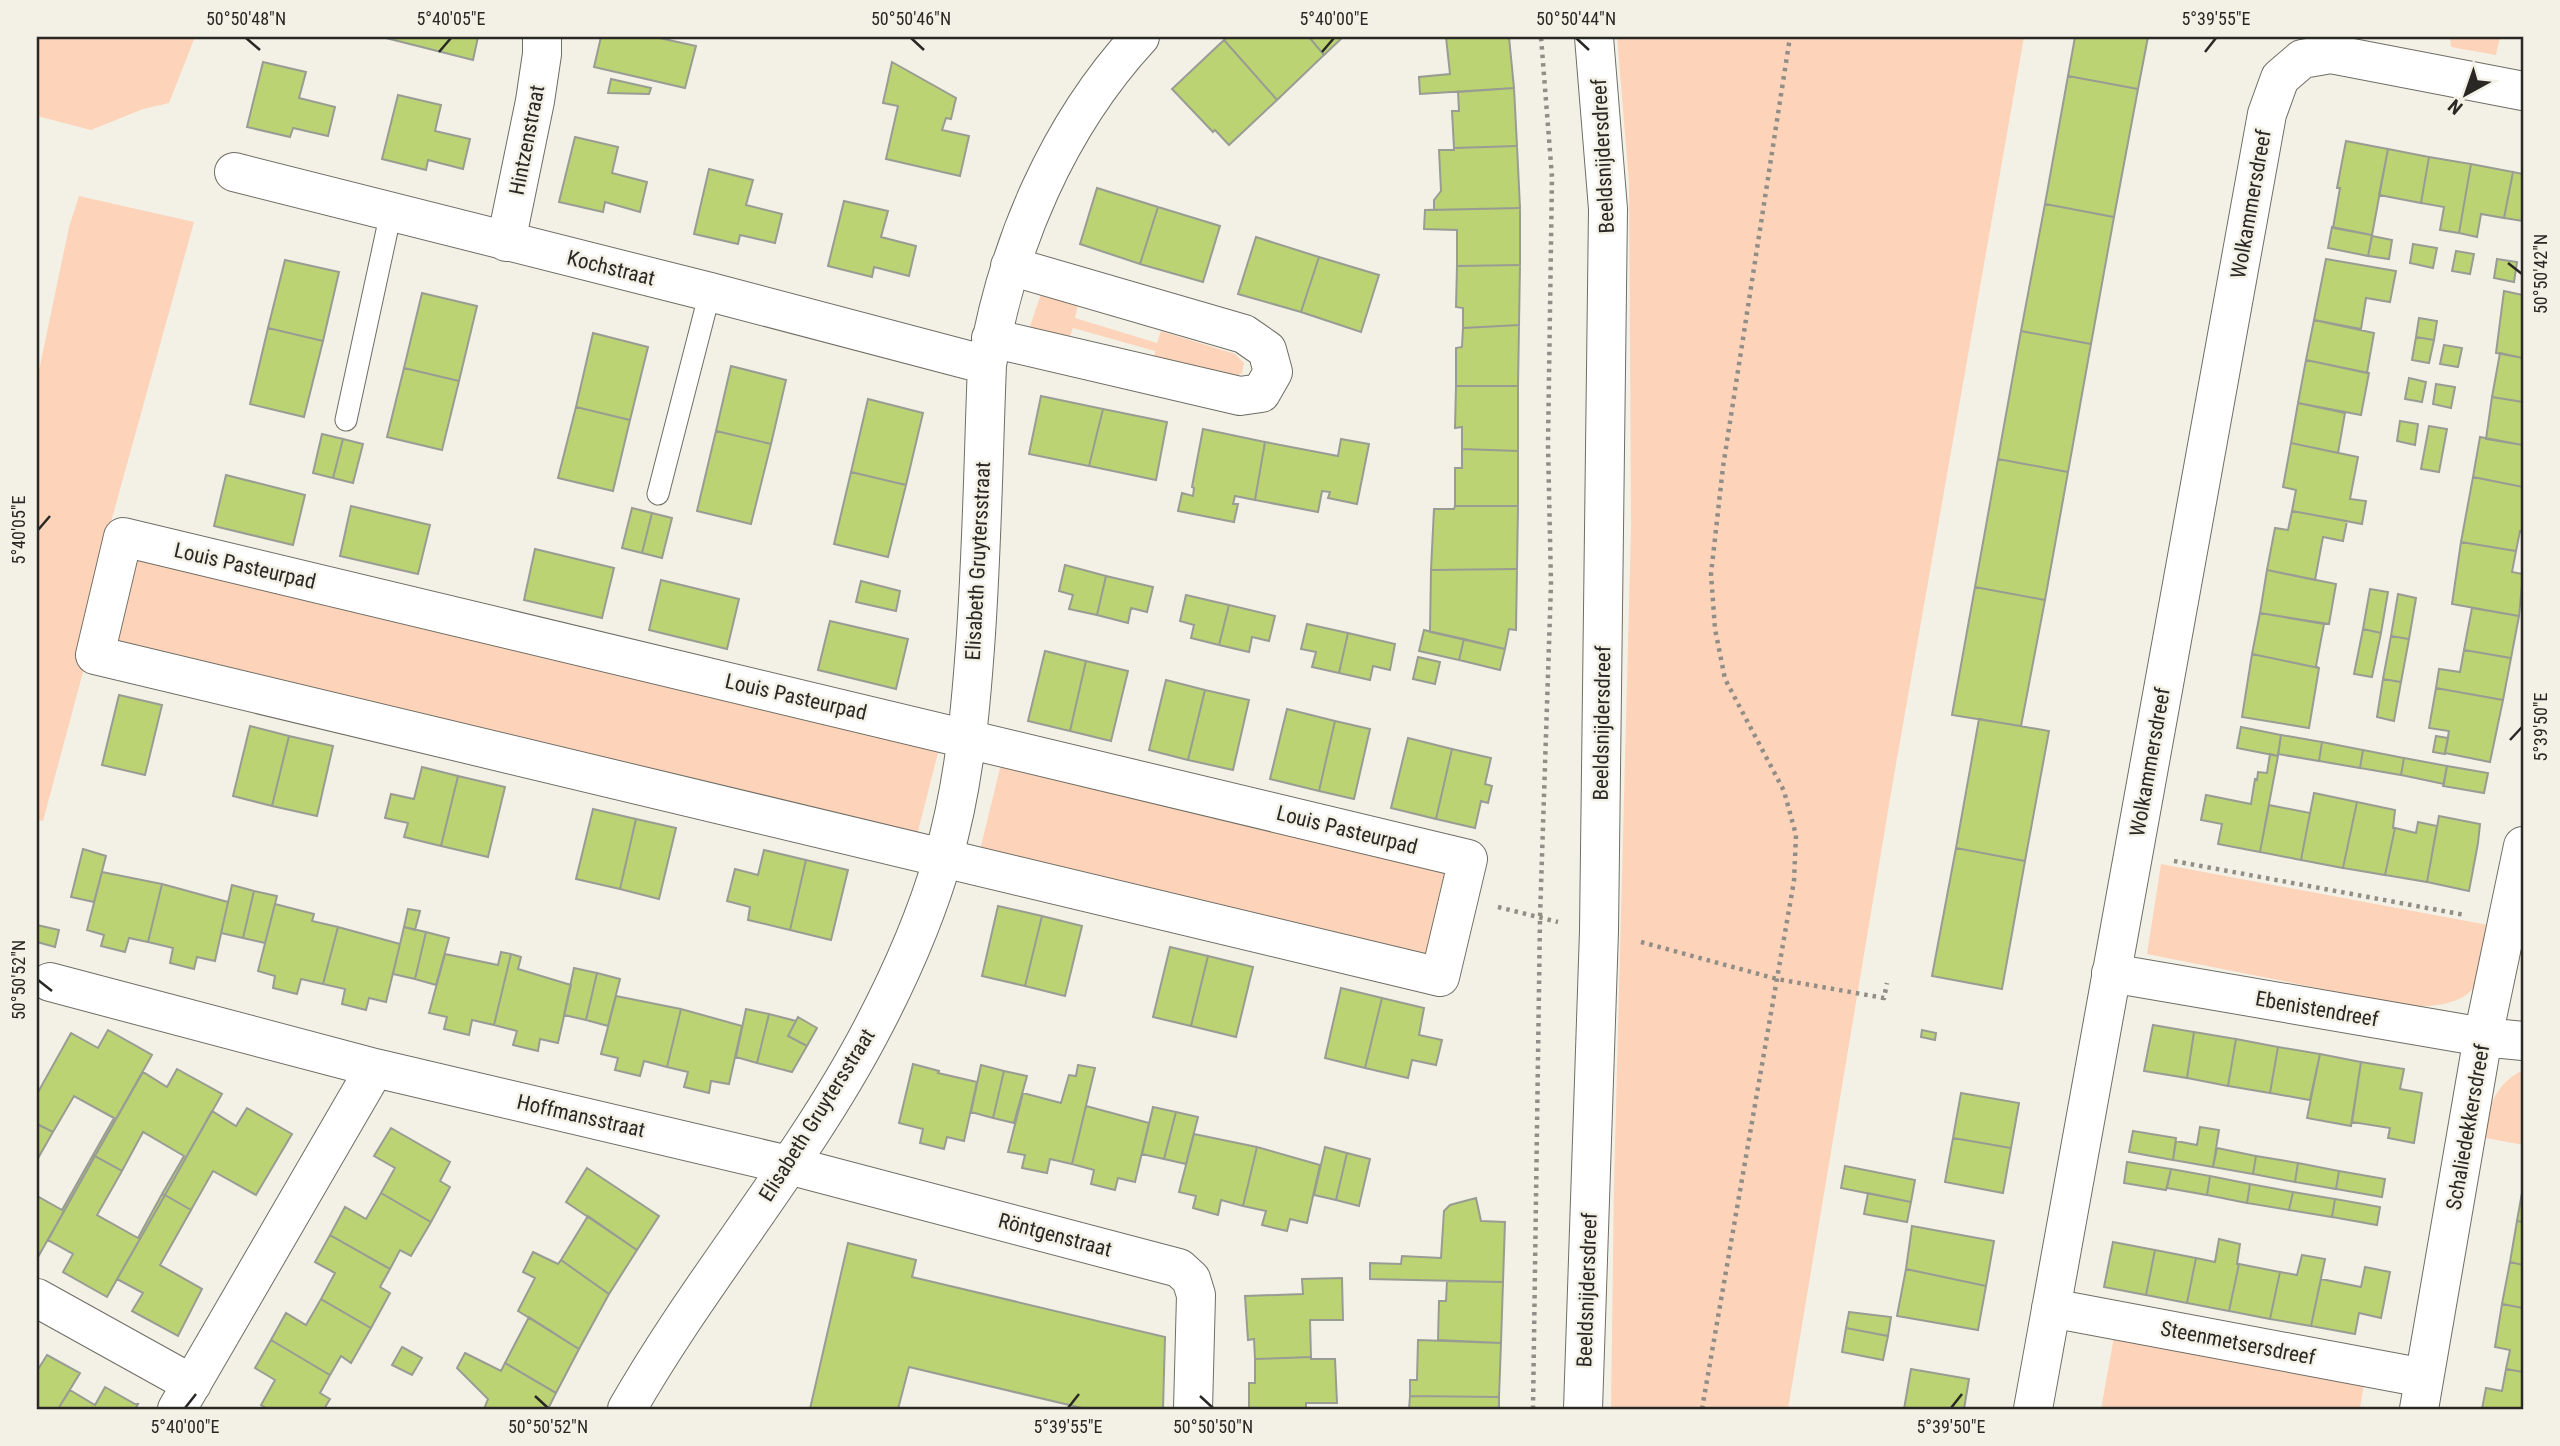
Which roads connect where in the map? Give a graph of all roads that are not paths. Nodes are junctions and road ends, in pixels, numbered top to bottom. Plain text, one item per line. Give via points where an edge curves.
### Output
1 (542, 37) edge
2 (1140, 37) edge
3 (1594, 37) edge
4 (2523, 92) edge
5 (234, 172) dead end
6 (391, 212) junction
7 (506, 242) junction
8 (1010, 266) junction
9 (710, 292) junction
10 (989, 351) junction
11 (345, 420) dead end
12 (658, 494) dead end
13 (968, 738) junction
14 (2523, 846) edge
15 (943, 857) junction
16 (2111, 973) junction
17 (50, 982) dead end
18 (2483, 1037) junction
19 (2523, 1041) edge
20 (375, 1068) junction
21 (788, 1165) junction
22 (37, 1298) edge
23 (2052, 1308) junction
24 (2421, 1394) edge
25 (184, 1396) edge
26 (627, 1409) edge
27 (1193, 1409) edge
28 (1583, 1409) edge
29 (2033, 1409) edge

1 - 7 street, Hintzenstraat via 535,101
2 - 8 street, Elisabeth Gruytersstraat via 1092,95 1072,128 1038,195
3 - 28 street, Beeldsnijdersdreef via 1608,209 1599,931
4 - 16 street, Wolkammersdreef via 2331,54 2302,59 2280,78 2267,114
5 - 6 street, Kochstraat
6 - 7 street, Kochstraat
6 - 11 lane
7 - 9 street, Kochstraat
8 - 10 street, Elisabeth Gruytersstraat
8 - 10 street via 1244,334 1268,349 1273,372 1261,393 1240,396
9 - 10 street, Kochstraat
9 - 12 lane
10 - 13 street, Elisabeth Gruytersstraat via 979,601
13 - 15 street, Elisabeth Gruytersstraat
13 - 15 street, Louis Pasteurpad via 1468,859 1460,898 1440,977
13 - 15 street, Louis Pasteurpad via 123,537 95,655
14 - 18 street, Schaliedekkersdreef
15 - 21 street, Elisabeth Gruytersstraat via 919,925 871,1032
16 - 18 street, Ebenistendreef
16 - 23 street, Wolkammersdreef
17 - 20 street, Hoffmansstraat
18 - 19 street, Ebenistendreef
18 - 24 street, Schaliedekkersdreef
20 - 21 street, Hoffmansstraat
20 - 25 street
21 - 26 street, Elisabeth Gruytersstraat via 681,1320
21 - 27 street, Röntgenstraat via 1179,1268 1191,1279 1196,1296
22 - 25 street
23 - 24 street, Steenmetsersdreef
23 - 29 street, Wolkammersdreef

